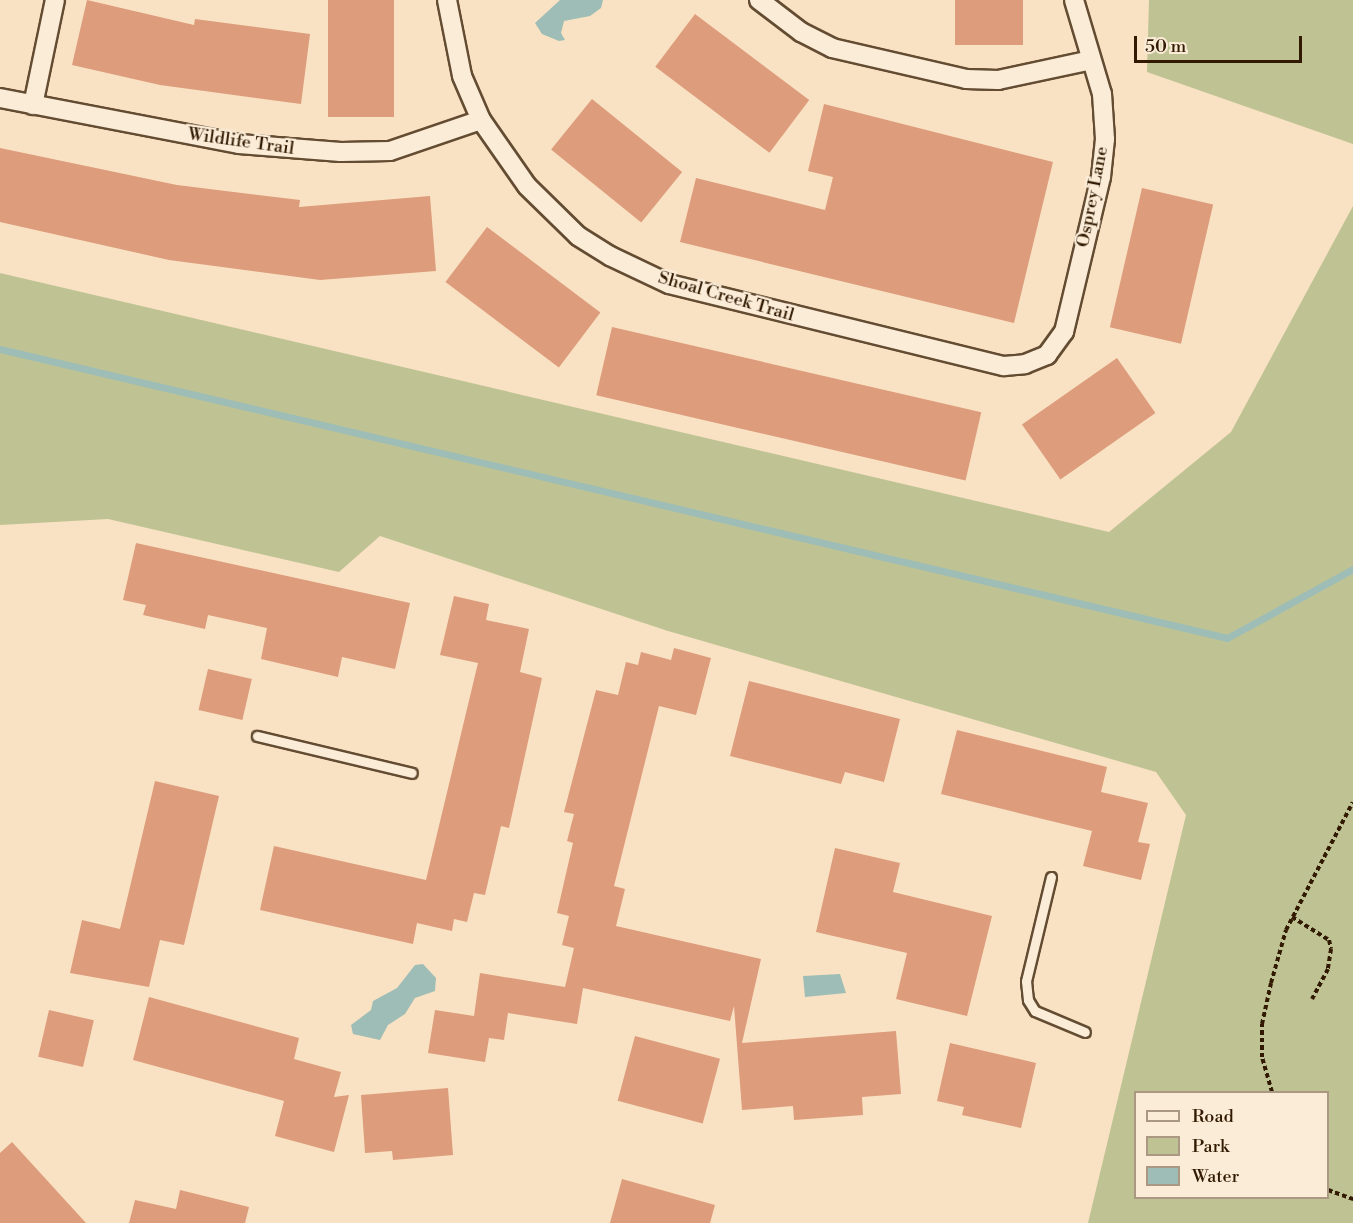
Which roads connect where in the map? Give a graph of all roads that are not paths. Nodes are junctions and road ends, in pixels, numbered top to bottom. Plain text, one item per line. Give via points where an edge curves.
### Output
1 (55, 0) edge
2 (447, 0) edge
3 (759, 0) edge
4 (1074, 0) edge
5 (1091, 60) junction
6 (0, 98) edge
7 (33, 105) junction
8 (481, 120) junction
9 (1047, 355) joint
10 (257, 736) dead end
11 (412, 772) dead end
12 (1051, 878) dead end
13 (1085, 1032) dead end

1 - 7 street
2 - 8 street, Shoal Creek Trail via 462,76
3 - 5 street via 801,33 832,48 966,79 998,80
4 - 5 street, Osprey Lane
5 - 9 street, Osprey Lane via 1102,94 1105,139 1101,177 1064,332
6 - 7 street, Wildlife Trail
7 - 8 street, Wildlife Trail via 238,144 341,152 390,151
8 - 9 street, Shoal Creek Trail via 499,150 550,213 610,256 669,284 1004,366 1025,364
10 - 11 lane
12 - 13 lane via 1026,981 1028,1000 1042,1015

